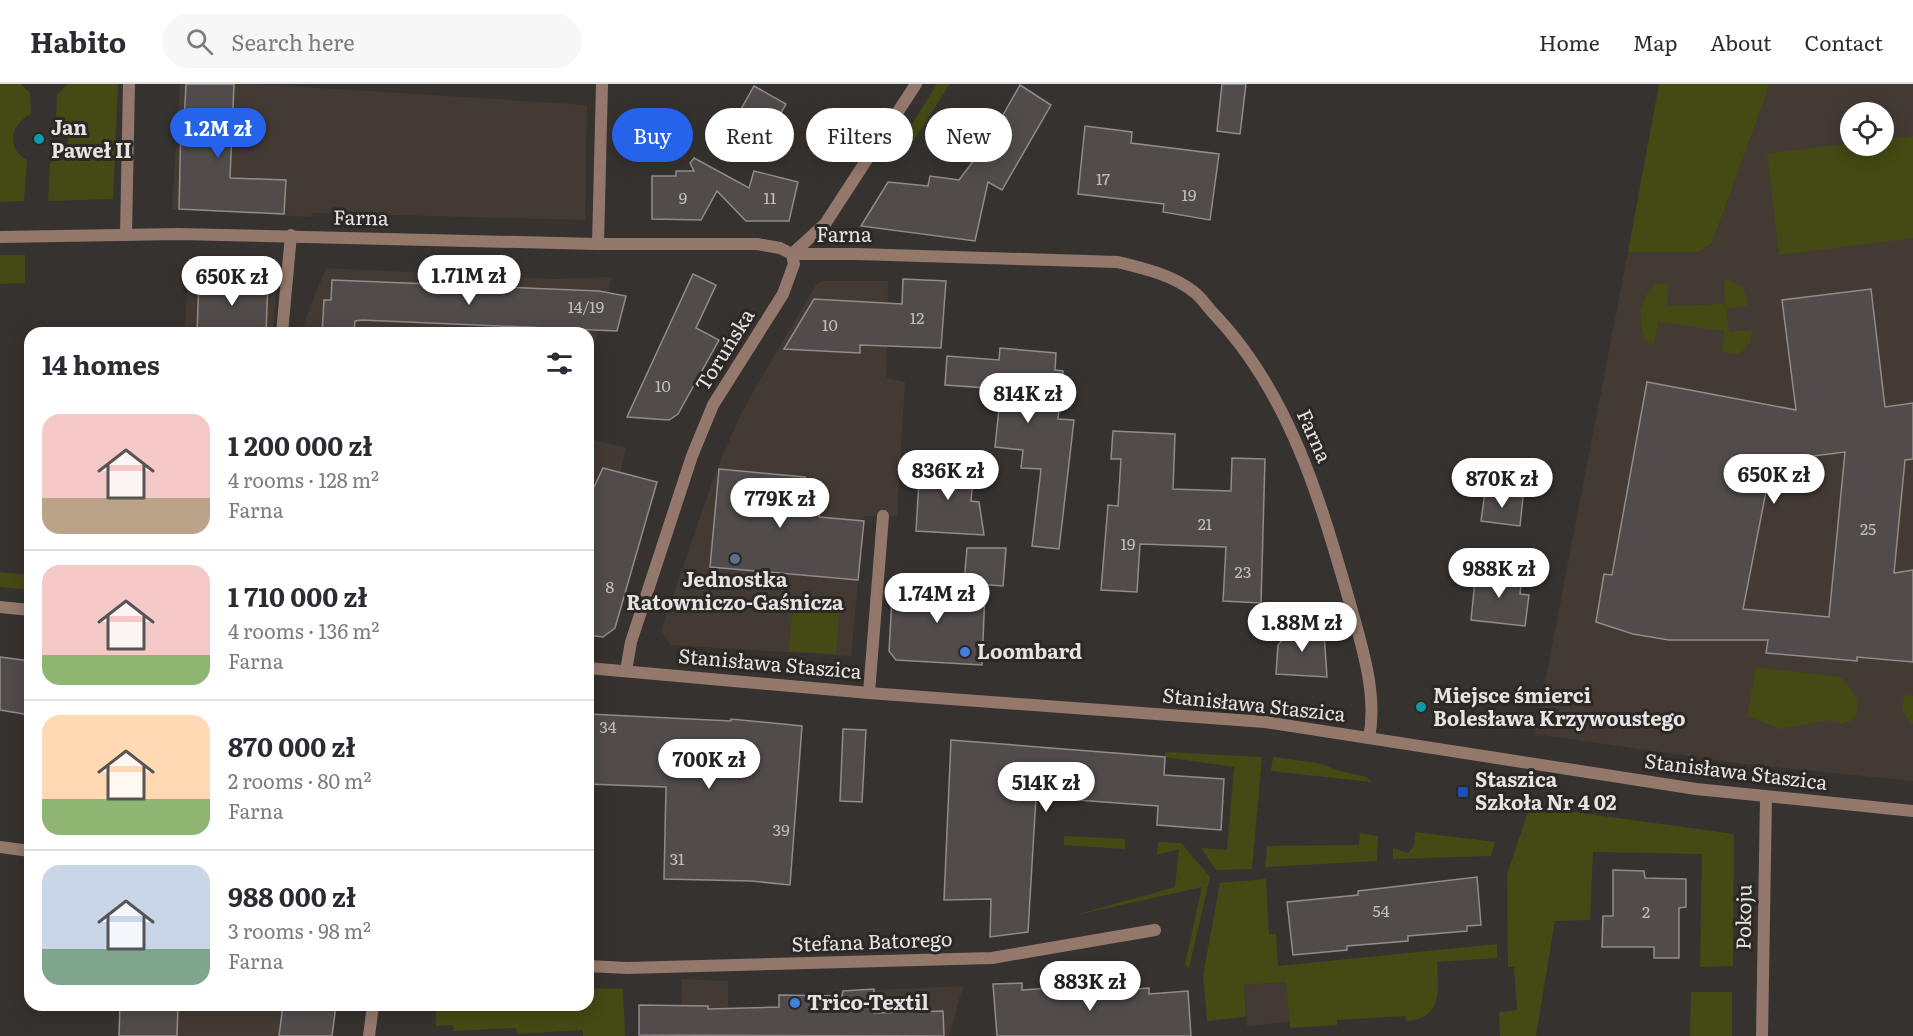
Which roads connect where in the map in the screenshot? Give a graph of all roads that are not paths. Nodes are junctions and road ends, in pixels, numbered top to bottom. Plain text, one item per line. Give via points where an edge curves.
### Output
1 (129, 84) edge
2 (602, 84) edge
3 (916, 84) edge
4 (126, 235) junction
5 (291, 235) junction
6 (0, 237) edge
7 (598, 244) junction
8 (792, 254) junction
9 (283, 327) edge
10 (883, 516) dead end
11 (0, 607) edge
12 (24, 609) edge
13 (594, 668) edge
14 (626, 671) junction
15 (868, 693) junction
16 (1369, 738) junction
17 (1766, 798) junction
18 (1913, 811) edge
19 (0, 847) edge
20 (24, 850) edge
21 (1155, 930) dead end
22 (594, 966) edge
23 (372, 1011) edge
24 (369, 1036) edge
25 (1762, 1036) edge

1 - 4 street
2 - 7 street
3 - 8 street via 825,224
4 - 5 street, Farna
4 - 6 street, Farna
5 - 7 street, Farna
5 - 9 street
7 - 8 street, Farna via 757,244
8 - 14 street, Toruńska via 794,264 783,294 713,405 692,456 631,642
8 - 16 street, Farna via 1118,262 1142,267 1193,291 1233,333 1258,370 1311,478 1357,629 1373,708
10 - 15 street
11 - 12 street
13 - 14 street, Stanisława Staszica
14 - 15 street, Stanisława Staszica
15 - 16 street, Stanisława Staszica via 1266,722
16 - 17 street, Stanisława Staszica
17 - 18 street, Stanisława Staszica
17 - 25 street, Pokoju
19 - 20 street
21 - 22 street, Stefana Batorego via 992,958
23 - 24 street

